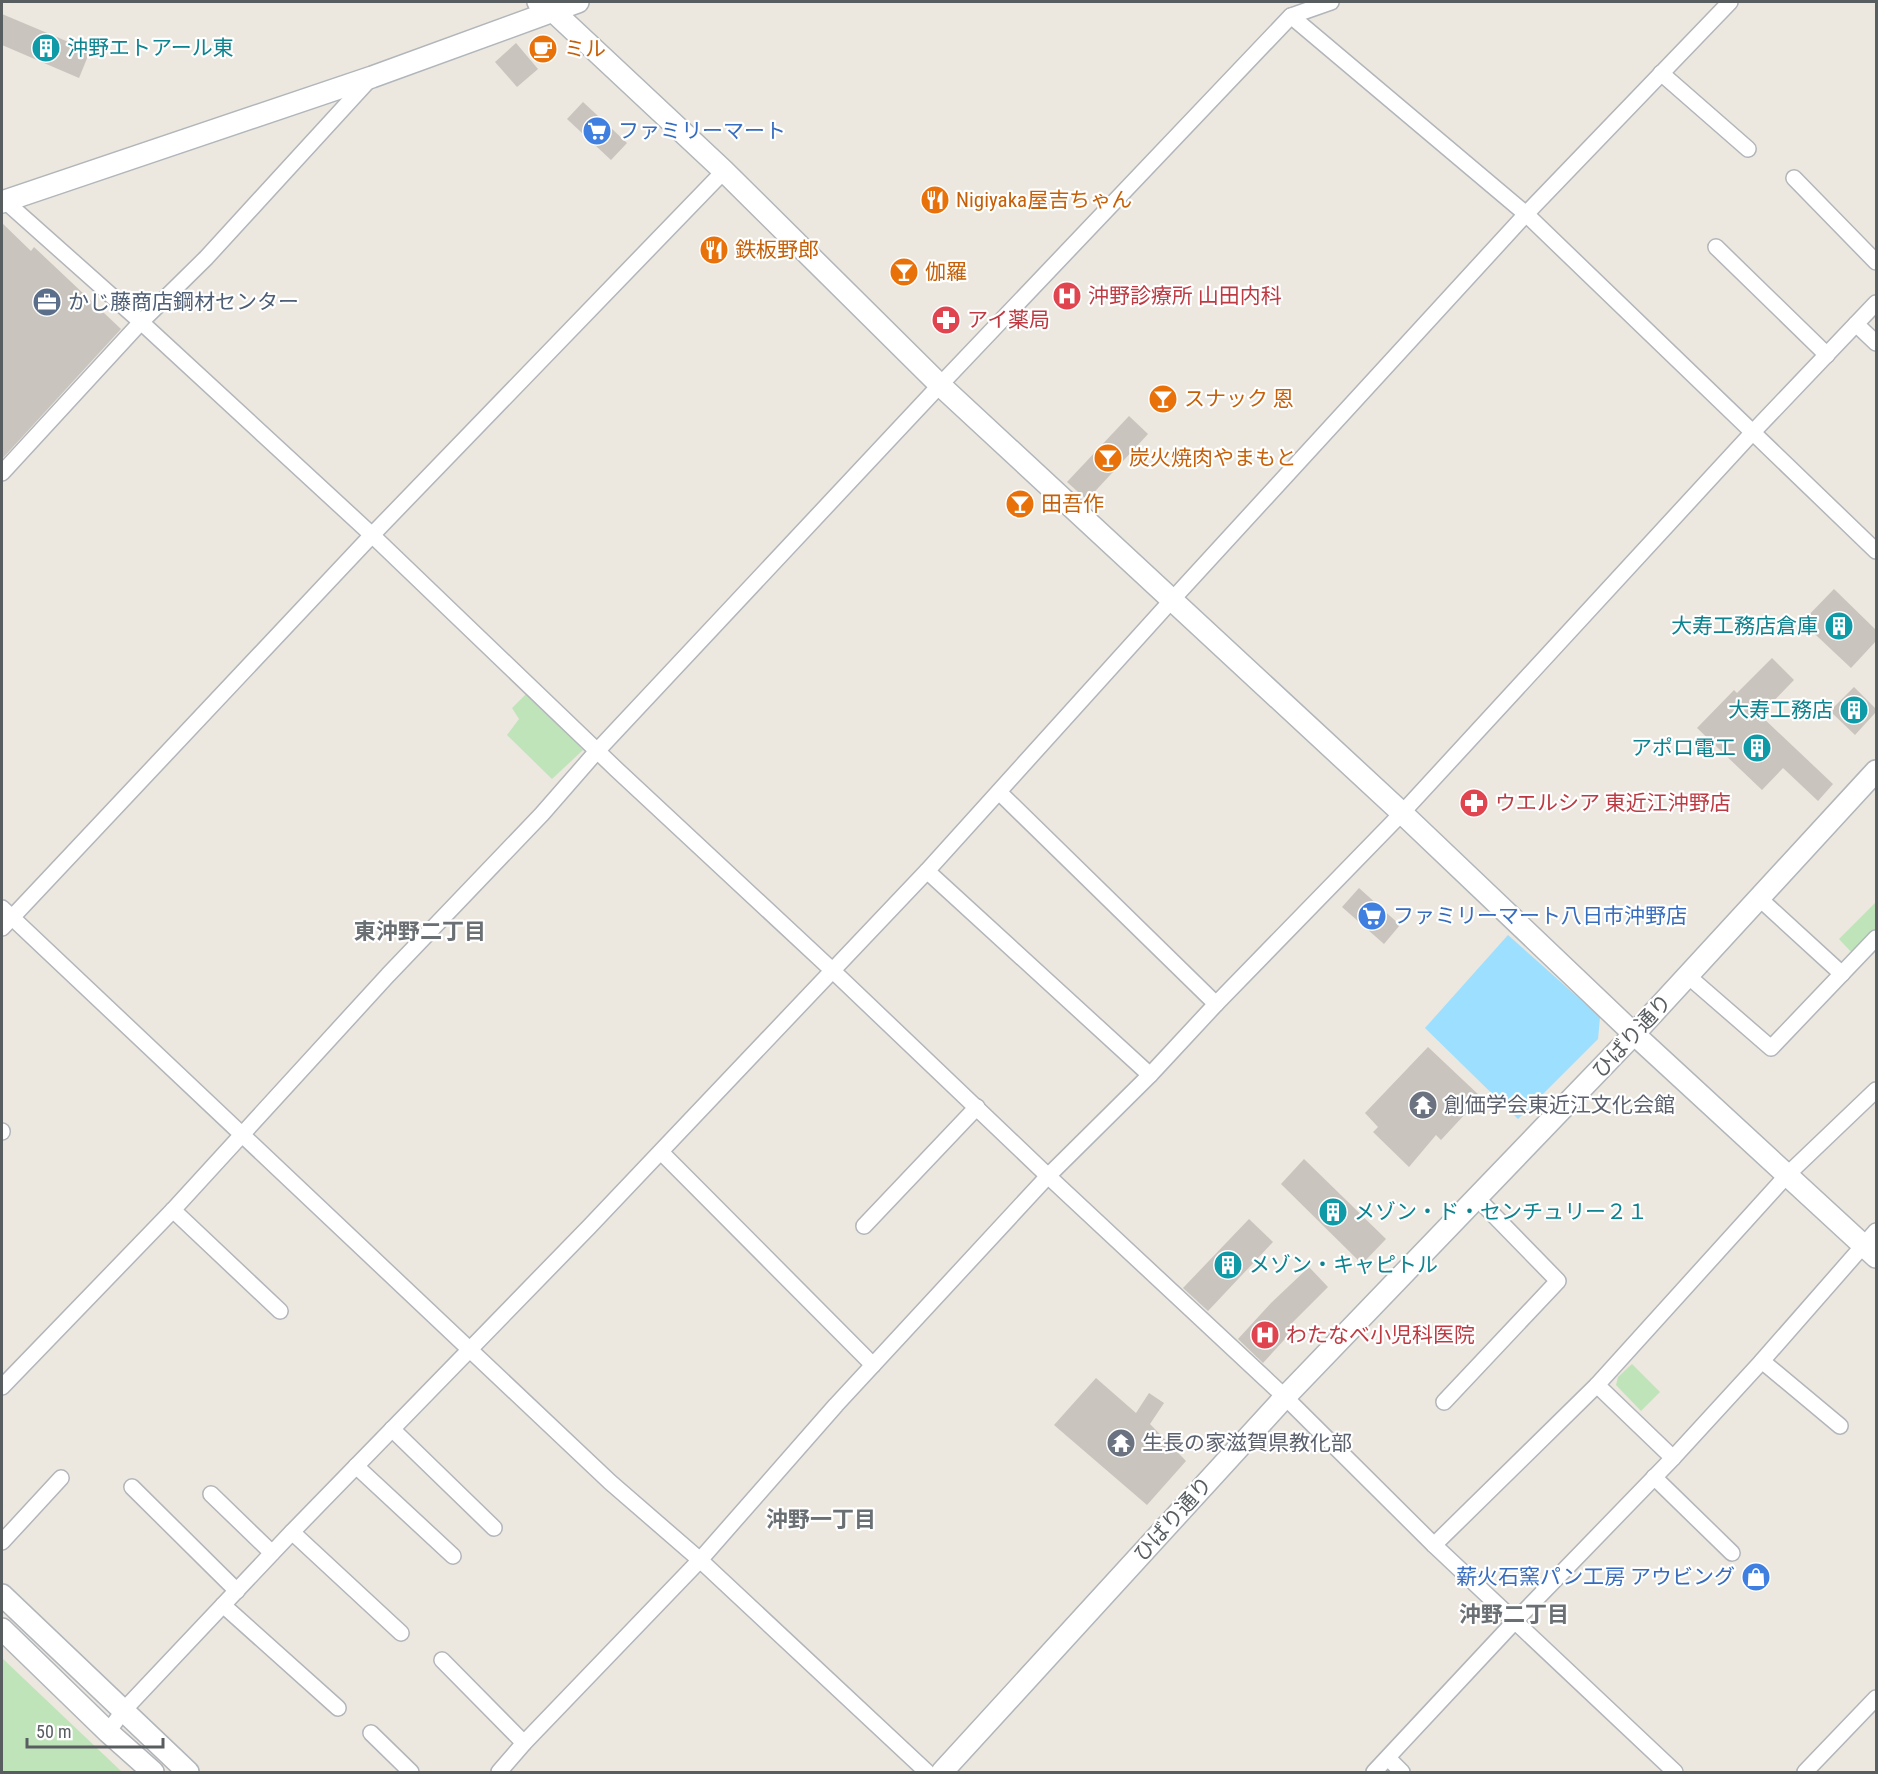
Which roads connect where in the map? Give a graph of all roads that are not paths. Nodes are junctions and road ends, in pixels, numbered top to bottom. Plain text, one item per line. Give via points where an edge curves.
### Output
1 (578, 2) edge
2 (1331, 2) edge
3 (1730, 2) edge
4 (546, 6) edge
5 (1291, 16) junction
6 (1661, 73) junction
7 (372, 77) junction
8 (1748, 149) dead end
9 (724, 171) junction
10 (1794, 178) dead end
11 (3, 201) edge
12 (1526, 214) junction
13 (1716, 247) dead end
14 (1876, 262) edge
15 (1876, 303) edge
16 (141, 322) junction
17 (1856, 324) junction
18 (1876, 343) edge
19 (1827, 355) junction
20 (940, 385) junction
21 (1753, 432) junction
22 (2, 473) edge
23 (372, 535) junction
24 (1876, 550) edge
25 (1171, 601) junction
26 (597, 751) junction
27 (1876, 771) edge
28 (999, 792) junction
29 (1402, 813) junction
30 (927, 871) junction
31 (1760, 898) junction
32 (5, 918) edge
33 (1876, 938) edge
34 (832, 970) junction
35 (1842, 974) junction
36 (1688, 976) junction
37 (1216, 1004) junction
38 (1634, 1034) junction
39 (1150, 1075) junction
40 (1876, 1090) edge
41 (977, 1107) junction
42 (242, 1133) junction
43 (660, 1152) junction
44 (1788, 1174) junction
45 (1048, 1176) junction
46 (1477, 1197) junction
47 (173, 1209) junction
48 (864, 1226) dead end
49 (1872, 1244) edge
50 (280, 1311) dead end
51 (470, 1350) junction
52 (1762, 1361) junction
53 (873, 1365) junction
54 (1597, 1385) junction
55 (2, 1388) edge
56 (1285, 1397) junction
57 (1444, 1402) dead end
58 (1839, 1426) dead end
59 (392, 1429) junction
60 (1673, 1458) junction
61 (356, 1466) junction
62 (1654, 1477) junction
63 (62, 1478) dead end
64 (132, 1487) dead end
65 (211, 1494) dead end
66 (494, 1528) dead end
67 (292, 1532) junction
68 (2, 1542) edge
69 (1434, 1545) junction
70 (272, 1553) junction
71 (1732, 1553) dead end
72 (453, 1556) dead end
73 (700, 1560) junction
74 (237, 1590) junction
75 (2, 1595) edge
76 (223, 1605) junction
77 (1516, 1620) junction
78 (2, 1629) edge
79 (401, 1633) dead end
80 (442, 1660) dead end
81 (1876, 1698) edge
82 (339, 1708) dead end
83 (123, 1711) junction
84 (108, 1732) junction
85 (371, 1733) dead end
86 (524, 1743) junction
87 (1388, 1758) junction
88 (153, 1773) edge
89 (188, 1773) edge
90 (411, 1773) edge
91 (499, 1773) edge
92 (927, 1773) edge
93 (942, 1773) edge
94 (1374, 1773) edge
95 (1402, 1773) edge
96 (1675, 1773) edge
97 (1805, 1773) edge

1 - 4 street
2 - 5 street
3 - 6 street
4 - 7 street
4 - 9 street
5 - 12 street
5 - 20 street
6 - 8 street
6 - 12 street
7 - 11 street
7 - 16 street via 206,258
9 - 20 street
9 - 23 street
10 - 14 street
11 - 16 street
12 - 21 street
12 - 25 street
13 - 19 street
15 - 17 street
16 - 22 street
16 - 23 street
17 - 18 street
17 - 19 street
19 - 21 street
20 - 25 street
20 - 26 street
21 - 24 street
21 - 29 street
23 - 26 street
23 - 32 street
25 - 28 street
25 - 29 street
26 - 34 street
26 - 42 street
27 - 31 street, ひばり通り
28 - 30 street
28 - 37 street
29 - 37 street
29 - 38 street
30 - 34 street
30 - 39 street
31 - 35 street
31 - 36 street, ひばり通り
32 - 42 street
33 - 35 street
34 - 41 street
34 - 43 street
35 - 36 street via 1772,1048
36 - 38 street, ひばり通り
37 - 39 street
38 - 44 street
38 - 46 street, ひばり通り
39 - 45 street
40 - 44 street
41 - 45 street
41 - 48 street
42 - 47 street
42 - 51 street
43 - 51 street
43 - 53 street
44 - 49 street
44 - 54 street
45 - 53 street
45 - 56 street
46 - 56 street, ひばり通り
46 - 57 street via 1558,1281
47 - 50 street
47 - 55 street
49 - 52 street
51 - 59 street
51 - 73 street via 610,1482
52 - 58 street
52 - 60 street
53 - 73 street
54 - 60 street
54 - 69 street
56 - 69 street
56 - 93 street, ひばり通り
59 - 61 street
59 - 66 street
60 - 62 street
61 - 67 street
61 - 72 street
62 - 71 street
62 - 77 street
63 - 68 street
64 - 74 street
65 - 70 street
67 - 70 street
67 - 79 street
69 - 77 street
70 - 74 street
73 - 86 street
73 - 92 street
74 - 76 street
75 - 83 street
76 - 82 street
76 - 83 street
77 - 87 street
77 - 96 street
78 - 84 street
80 - 86 street
81 - 97 street
83 - 84 street
83 - 89 street
84 - 88 street
85 - 90 street
86 - 91 street
87 - 94 street
87 - 95 street

